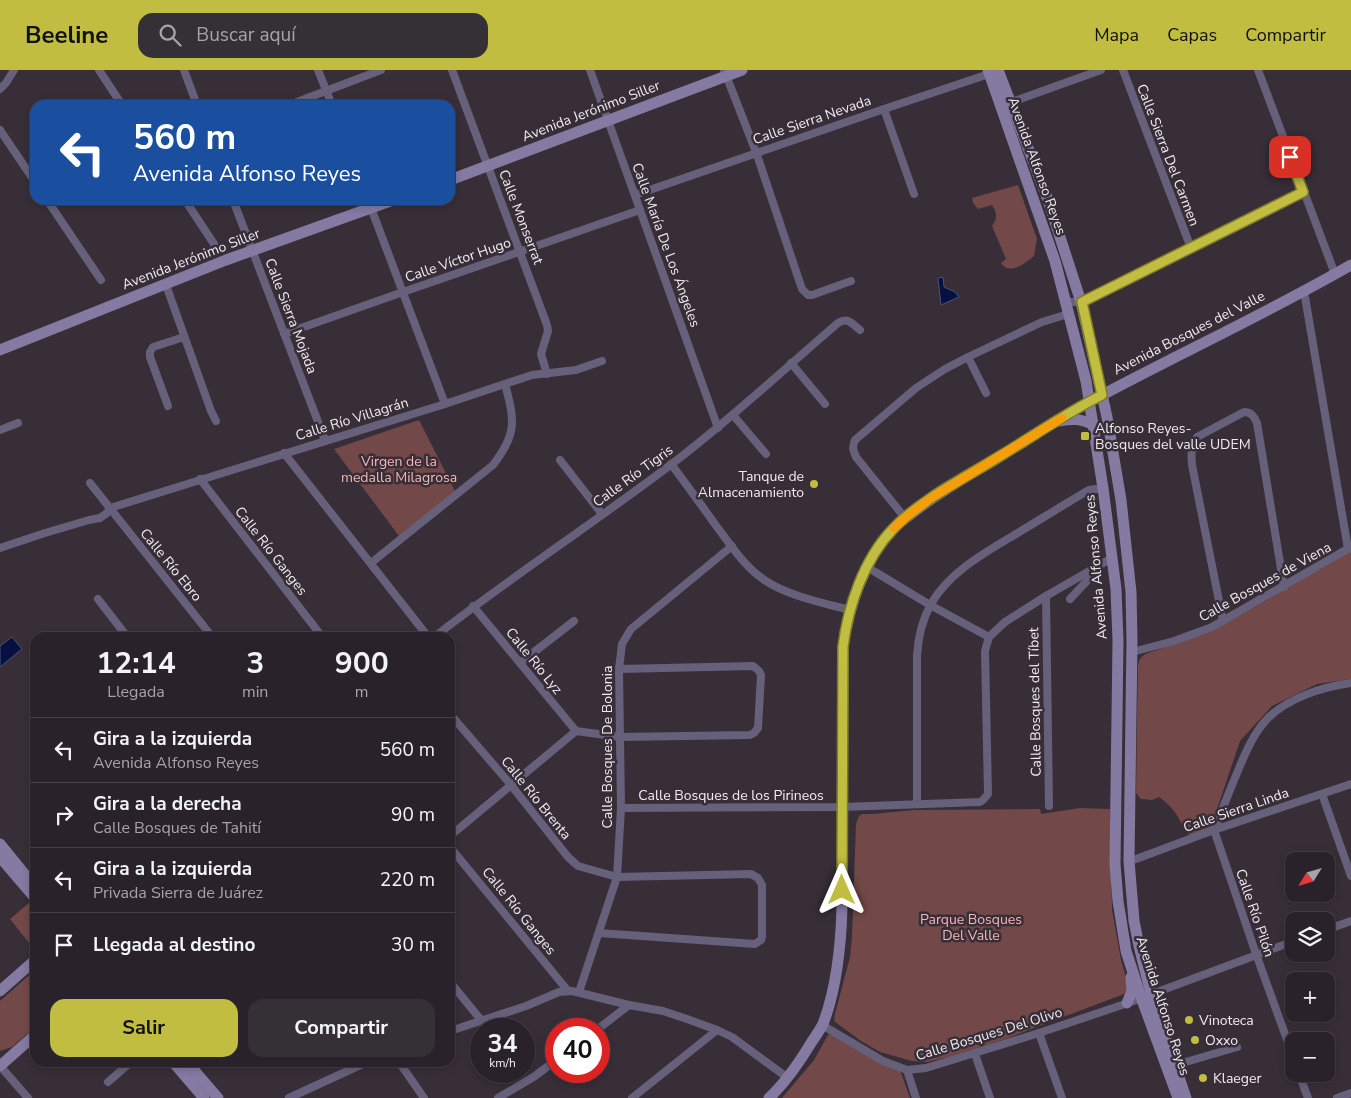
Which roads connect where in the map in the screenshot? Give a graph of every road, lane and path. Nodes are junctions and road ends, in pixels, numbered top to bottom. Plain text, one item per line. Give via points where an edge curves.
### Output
1 (14, 70) edge
2 (99, 70) edge
3 (184, 70) edge
4 (318, 70) edge
5 (381, 70) edge
6 (452, 70) edge
7 (590, 70) edge
8 (742, 70) edge
9 (1101, 70) edge
10 (1123, 70) edge
11 (1258, 70) edge
12 (993, 71) edge
13 (725, 73) edge
14 (0, 89) edge
15 (326, 91) junction
16 (119, 100) edge
17 (196, 100) edge
18 (302, 100) edge
19 (330, 100) edge
20 (1005, 104) junction
21 (884, 108) junction
22 (608, 120) junction
23 (0, 130) edge
24 (756, 152) junction
25 (488, 166) junction
26 (30, 175) edge
27 (455, 178) edge
28 (1303, 192) junction
29 (914, 194) dead end
30 (635, 195) junction
31 (50, 205) edge
32 (188, 205) edge
33 (235, 205) edge
34 (368, 205) edge
35 (370, 205) edge
36 (640, 210) junction
37 (216, 247) dead end
38 (1191, 248) junction
39 (253, 251) junction
40 (521, 252) junction
41 (1351, 265) edge
42 (1335, 274) junction
43 (101, 280) dead end
44 (851, 281) dead end
45 (166, 285) junction
46 (1304, 291) junction
47 (403, 292) junction
48 (1065, 302) junction
49 (1082, 302) junction
50 (1068, 314) junction
51 (860, 330) dead end
52 (284, 334) junction
53 (184, 337) junction
54 (0, 350) edge
55 (968, 357) junction
56 (602, 361) dead end
57 (791, 363) junction
58 (547, 374) junction
59 (1127, 382) junction
60 (505, 384) junction
61 (986, 393) dead end
62 (1102, 395) junction
63 (1089, 402) junction
64 (445, 404) junction
65 (825, 404) dead end
66 (168, 406) dead end
67 (733, 415) junction
68 (1107, 417) junction
69 (216, 421) dead end
70 (18, 423) dead end
71 (1054, 423) junction
72 (1094, 425) junction
73 (718, 428) junction
74 (0, 430) edge
75 (325, 440) junction
76 (284, 453) junction
77 (766, 454) dead end
78 (560, 460) dead end
79 (672, 464) junction
80 (200, 480) junction
81 (90, 483) dead end
82 (1103, 488) junction
83 (110, 508) junction
84 (602, 514) junction
85 (905, 518) junction
86 (732, 546) junction
87 (0, 548) edge
88 (1349, 548) edge
89 (1108, 560) junction
90 (371, 563) junction
91 (867, 567) junction
92 (1284, 587) junction
93 (1046, 596) junction
94 (98, 599) dead end
95 (1070, 599) dead end
96 (930, 605) junction
97 (473, 606) junction
98 (850, 610) junction
99 (1224, 620) junction
100 (574, 621) dead end
101 (123, 632) edge
102 (208, 632) edge
103 (318, 632) edge
104 (426, 632) edge
105 (439, 632) edge
106 (989, 637) junction
107 (1132, 652) junction
108 (520, 663) junction
109 (619, 669) junction
110 (1351, 682) edge
111 (455, 720) edge
112 (576, 731) junction
113 (620, 737) junction
114 (1351, 784) edge
115 (511, 785) junction
116 (1322, 794) junction
117 (917, 804) junction
118 (1049, 806) dead end
119 (842, 807) junction
120 (621, 808) junction
121 (1214, 830) junction
122 (455, 832) edge
123 (0, 844) edge
124 (455, 853) edge
125 (0, 856) edge
126 (1129, 861) junction
127 (1351, 876) edge
128 (616, 878) junction
129 (30, 881) edge
130 (30, 892) edge
131 (1351, 921) edge
132 (1335, 927) edge
133 (599, 933) junction
134 (1285, 944) edge
135 (1126, 951) junction
136 (1256, 954) junction
137 (30, 964) edge
138 (455, 988) edge
139 (0, 991) edge
140 (568, 991) junction
141 (579, 992) junction
142 (1146, 996) junction
143 (1127, 1003) junction
144 (629, 1005) junction
145 (479, 1018) edge
146 (487, 1018) edge
147 (610, 1020) edge
148 (470, 1024) edge
149 (822, 1025) junction
150 (455, 1029) edge
151 (717, 1030) junction
152 (1039, 1033) junction
153 (1285, 1034) edge
154 (30, 1039) edge
155 (1237, 1047) dead end
156 (975, 1054) junction
157 (0, 1066) edge
158 (125, 1067) edge
159 (177, 1067) edge
160 (191, 1067) edge
161 (357, 1067) edge
162 (402, 1067) edge
163 (1171, 1067) junction
164 (545, 1068) edge
165 (907, 1070) junction
166 (788, 1078) junction
167 (108, 1082) dead end
168 (1302, 1082) edge
169 (1351, 1093) edge
170 (28, 1098) edge
171 (204, 1098) edge
172 (218, 1098) edge
173 (289, 1098) edge
174 (424, 1098) edge
175 (498, 1098) edge
176 (632, 1098) edge
177 (769, 1098) edge
178 (916, 1098) edge
179 (990, 1098) edge
180 (1062, 1098) edge
181 (1178, 1098) edge
182 (1186, 1098) edge
183 (1308, 1098) edge
184 (1337, 1098) edge

1 - 14 street
2 - 16 street
3 - 17 street
4 - 15 street
5 - 15 street
6 - 25 street, Calle Monserrat
7 - 22 street, Calle María De Los Ángeles
8 - 13 main road, Avenida Jerónimo Siller
9 - 20 street
10 - 38 street, Calle Sierra Del Carmen
11 - 28 street
12 - 20 main road, Avenida Alfonso Reyes
12 - 21 street, Calle Sierra Nevada
13 - 22 main road, Avenida Jerónimo Siller
13 - 24 street
15 - 18 street
15 - 19 street
20 - 48 main road, Avenida Alfonso Reyes
20 - 49 main road, Avenida Alfonso Reyes via 1048,200
21 - 24 street, Calle Sierra Nevada
21 - 29 street
22 - 25 main road, Avenida Jerónimo Siller
22 - 30 street, Calle María De Los Ángeles
23 - 26 street
24 - 30 street, Calle Sierra Nevada
24 - 44 street via 802,289 812,295
25 - 27 main road, Avenida Jerónimo Siller
25 - 40 street, Calle Monserrat
28 - 38 street
28 - 42 street
30 - 36 street, Calle María De Los Ángeles
31 - 43 street
32 - 37 street
33 - 39 street, Calle Sierra Mojada
34 - 39 main road, Avenida Jerónimo Siller
35 - 47 street
36 - 40 street, Calle Víctor Hugo
36 - 73 street, Calle María De Los Ángeles
38 - 49 street
39 - 45 main road, Avenida Jerónimo Siller
39 - 52 street, Calle Sierra Mojada
40 - 47 street, Calle Víctor Hugo
40 - 58 street, Calle Monserrat via 547,325 541,354
41 - 42 main road, Avenida Bosques del Valle
42 - 46 main road, Avenida Bosques del Valle
45 - 53 street
45 - 54 main road, Avenida Jerónimo Siller
46 - 59 main road, Avenida Bosques del Valle
46 - 88 street
47 - 52 street, Calle Víctor Hugo
47 - 64 street
48 - 49 street
48 - 50 main road, Avenida Alfonso Reyes
49 - 62 main road, Avenida Alfonso Reyes
50 - 55 street via 1042,322
50 - 63 main road, Avenida Alfonso Reyes
51 - 57 street, Calle Río Tigris via 843,320
52 - 75 street, Calle Sierra Mojada
53 - 66 street via 153,347 150,352
53 - 69 street
55 - 61 street
55 - 85 street via 916,388 853,445 856,457
56 - 58 street, Calle Río Villagrán via 576,370
57 - 65 street
57 - 67 street, Calle Río Tigris
58 - 60 street, Calle Río Villagrán via 532,375
59 - 62 main road, Avenida Bosques del Valle
59 - 68 main road
60 - 64 street, Calle Río Villagrán
60 - 90 street via 513,423 501,455 493,465
62 - 63 main road, Avenida Bosques del Valle
62 - 68 main road, Avenida Alfonso Reyes
63 - 71 main road, Avenida Bosques del Valle
63 - 72 main road, Avenida Alfonso Reyes
64 - 75 street, Calle Río Villagrán
67 - 73 street, Calle Río Tigris
67 - 77 street
68 - 107 main road, Avenida Alfonso Reyes via 1131,592
70 - 74 street
71 - 72 main road via 1080,419
71 - 85 main road, Avenida Bosques del Valle via 931,498
72 - 82 main road, Avenida Alfonso Reyes
73 - 79 street, Calle Río Tigris
75 - 76 street, Calle Río Villagrán
76 - 80 street, Calle Río Villagrán
76 - 90 street
78 - 84 street
79 - 84 street, Calle Río Tigris
79 - 86 street
80 - 83 street, Calle Río Villagrán
80 - 103 street, Calle Río Ganges
81 - 83 street, Calle Río Ebro
82 - 89 main road, Avenida Alfonso Reyes
82 - 96 street via 1089,490 978,558 952,579
83 - 87 street, Calle Río Villagrán via 100,518
83 - 102 street, Calle Río Ebro
84 - 97 street, Calle Río Tigris
85 - 91 main road, Avenida Bosques del Valle via 883,541
86 - 98 street via 763,580 781,589
86 - 109 street, Calle Bosques De Bolonia via 631,629 622,644
88 - 92 street, Calle Bosques de Viena
89 - 93 street
89 - 95 street
89 - 135 main road, Avenida Alfonso Reyes via 1116,589 1118,641 1115,864
90 - 104 street
91 - 96 street
91 - 98 main road, Avenida Bosques del Valle
92 - 99 street, Calle Bosques de Viena
92 - 99 street via 1257,423 1255,417 1244,412 1197,438 1191,449
93 - 106 street via 1005,622
93 - 118 street, Calle Bosques del Tíbet
94 - 101 street
96 - 106 street
96 - 117 street via 918,640
97 - 105 street, Calle Río Tigris
97 - 108 street, Calle Río Lyz
98 - 119 main road, Avenida Bosques del Valle via 842,659
99 - 107 street, Calle Bosques de Viena via 1174,641
100 - 108 street
106 - 117 street, Calle Bosques de los Pirineos via 985,650 988,794 980,802
107 - 126 main road, Avenida Alfonso Reyes
108 - 112 street, Calle Río Lyz
109 - 113 street, Calle Bosques De Bolonia
109 - 113 street via 750,666 761,675 759,725 750,735
110 - 121 street via 1302,697 1266,720 1243,758
111 - 115 street, Calle Río Brenta
112 - 113 street
112 - 115 street
113 - 120 street, Calle Bosques De Bolonia
114 - 116 street, Calle Sierra Linda
115 - 122 street
115 - 128 street, Calle Río Brenta via 572,862
116 - 121 street, Calle Sierra Linda
116 - 127 street
117 - 119 street, Calle Bosques de los Pirineos
119 - 120 street, Calle Bosques de los Pirineos
119 - 149 main road, Avenida Bosques del Valle via 841,943
120 - 128 street, Calle Bosques De Bolonia
121 - 126 street, Calle Sierra Linda
121 - 136 street, Calle Río Pilón
123 - 129 main road
124 - 140 street, Calle Río Ganges
125 - 130 main road
126 - 142 main road, Avenida Alfonso Reyes via 1134,921
128 - 133 street, Calle Bosques De Bolonia
128 - 133 street, Calle Río Brenta via 754,875 762,884 762,937 752,945
131 - 132 street
133 - 141 street, Calle Bosques De Bolonia
134 - 136 street, Calle Bosques Del Olivo
135 - 142 main road, Avenida Alfonso Reyes
135 - 143 main road via 1132,991
136 - 142 street, Calle Bosques Del Olivo
136 - 153 street, Calle Río Pilón
137 - 139 main road
138 - 145 street
140 - 141 street
140 - 146 street
141 - 144 street
142 - 143 street, Calle Bosques Del Olivo
142 - 163 main road, Avenida Alfonso Reyes
143 - 152 street, Calle Bosques Del Olivo
144 - 147 street
144 - 151 street via 662,1011
148 - 150 street
149 - 165 street, Calle Bosques Del Olivo via 883,1061
149 - 166 main road, Avenida Bosques del Valle
151 - 166 street via 732,1037
151 - 176 street
152 - 156 street, Calle Bosques Del Olivo
152 - 180 street
154 - 157 main road
155 - 163 street
156 - 165 street, Calle Bosques Del Olivo
156 - 179 street
157 - 170 street
158 - 167 street
159 - 171 main road
160 - 172 main road
161 - 173 street
162 - 174 street
163 - 181 main road, Avenida Alfonso Reyes
163 - 182 main road, Avenida Alfonso Reyes
164 - 175 street
165 - 178 street
166 - 177 main road, Avenida Bosques del Valle
168 - 183 street
169 - 184 street

